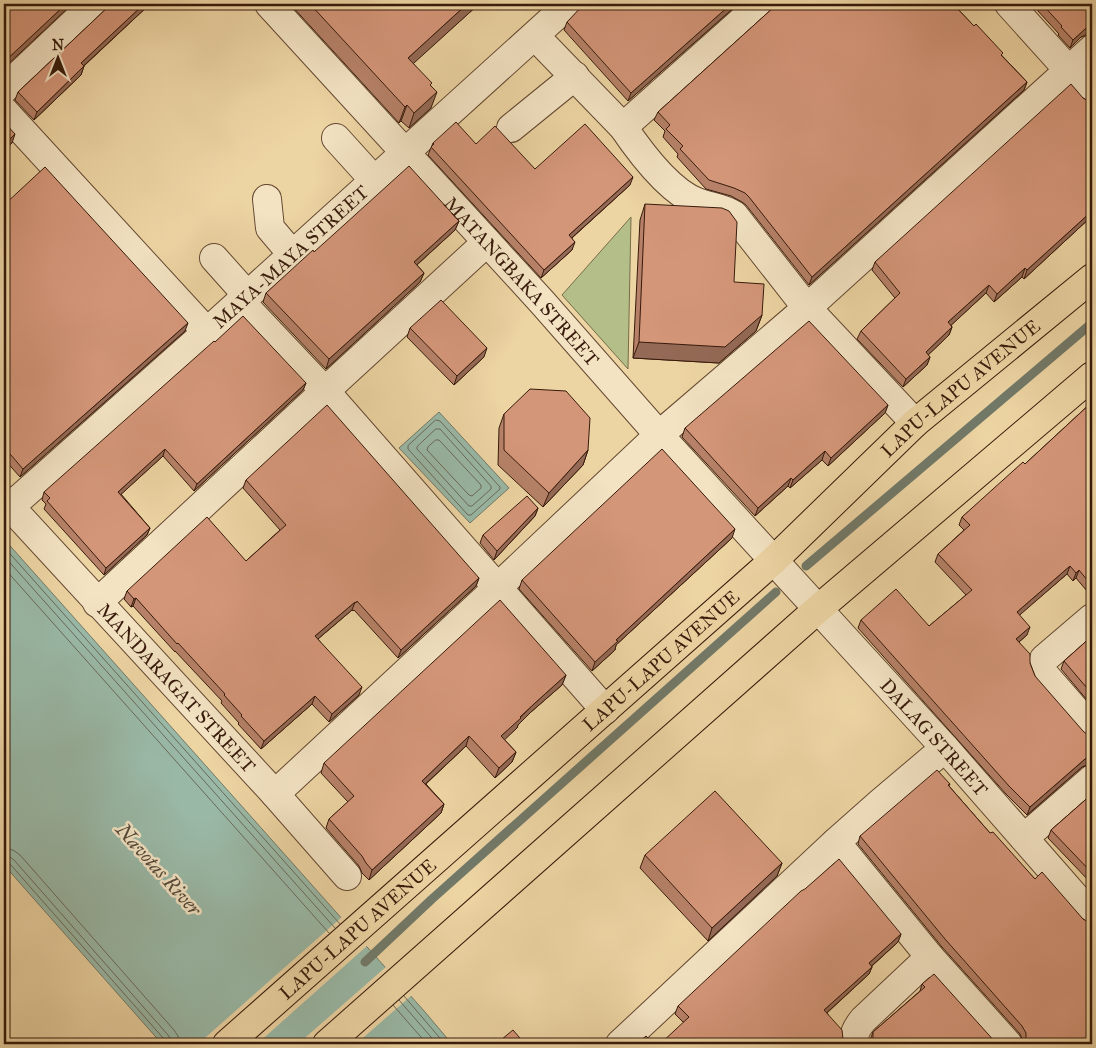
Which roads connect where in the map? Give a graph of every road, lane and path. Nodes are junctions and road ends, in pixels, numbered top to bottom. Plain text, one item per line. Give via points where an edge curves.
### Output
1 (94, 4) edge
2 (269, 4) edge
3 (570, 4) edge
4 (761, 4) edge
5 (1009, 4) edge
6 (535, 36) junction
7 (1092, 49) edge
8 (1069, 70) junction
9 (575, 76) junction
10 (4, 89) edge
11 (1092, 96) edge
12 (4, 111) edge
13 (624, 127) junction
14 (512, 128) dead end
15 (336, 138) dead end
16 (405, 152) junction
17 (374, 180) junction
18 (267, 199) dead end
19 (487, 242) junction
20 (292, 254) junction
21 (214, 258) dead end
22 (1088, 290) edge
23 (244, 298) junction
24 (807, 308) junction
25 (207, 332) junction
26 (1092, 376) edge
27 (325, 391) junction
28 (915, 423) junction
29 (659, 435) junction
30 (7, 504) edge
31 (774, 560) junction
32 (498, 587) junction
33 (97, 603) junction
34 (818, 609) junction
35 (1092, 618) edge
36 (605, 710) junction
37 (1092, 729) edge
38 (945, 748) junction
39 (1092, 779) edge
40 (275, 794) junction
41 (1024, 838) junction
42 (836, 842) junction
43 (348, 876) dead end
44 (1092, 916) edge
45 (930, 957) junction
46 (227, 1044) edge
47 (327, 1044) edge
48 (620, 1044) edge
49 (855, 1044) edge
50 (1008, 1044) edge

1 - 10 street
2 - 16 street, MATANGBAKA STREET
3 - 6 street, MAYA-MAYA STREET
4 - 13 street
5 - 8 street
6 - 9 street
6 - 16 street, MAYA-MAYA STREET
7 - 8 street
8 - 11 street
8 - 24 street
9 - 13 street
9 - 14 street
12 - 25 street
13 - 24 street via 675,189 696,202 734,215
15 - 17 street
16 - 17 street, MAYA-MAYA STREET
16 - 19 street, MATANGBAKA STREET
17 - 20 street, MAYA-MAYA STREET
18 - 20 street via 270,228
19 - 27 street
19 - 29 street, MATANGBAKA STREET
20 - 23 street, MAYA-MAYA STREET
21 - 23 street
22 - 28 main road, LAPU-LAPU AVENUE
23 - 25 street, MAYA-MAYA STREET
23 - 27 street
24 - 28 street
24 - 29 street
25 - 30 street, MAYA-MAYA STREET
26 - 34 main road
27 - 32 street
27 - 33 street
28 - 31 main road, LAPU-LAPU AVENUE
29 - 31 street, MATANGBAKA STREET
29 - 32 street
30 - 33 street, MANDARAGAT STREET
31 - 34 street, DALAG STREET
31 - 36 main road, LAPU-LAPU AVENUE
32 - 36 street
32 - 40 street
33 - 40 street, MANDARAGAT STREET
34 - 38 street, DALAG STREET
34 - 47 main road
35 - 37 street via 1044,660 1042,667 1044,674
36 - 46 main road, LAPU-LAPU AVENUE
38 - 41 street, DALAG STREET
38 - 42 street
39 - 41 street
40 - 43 street, MANDARAGAT STREET
41 - 44 street, DALAG STREET
42 - 45 street
42 - 48 street
45 - 49 street via 860,1024
45 - 50 street

